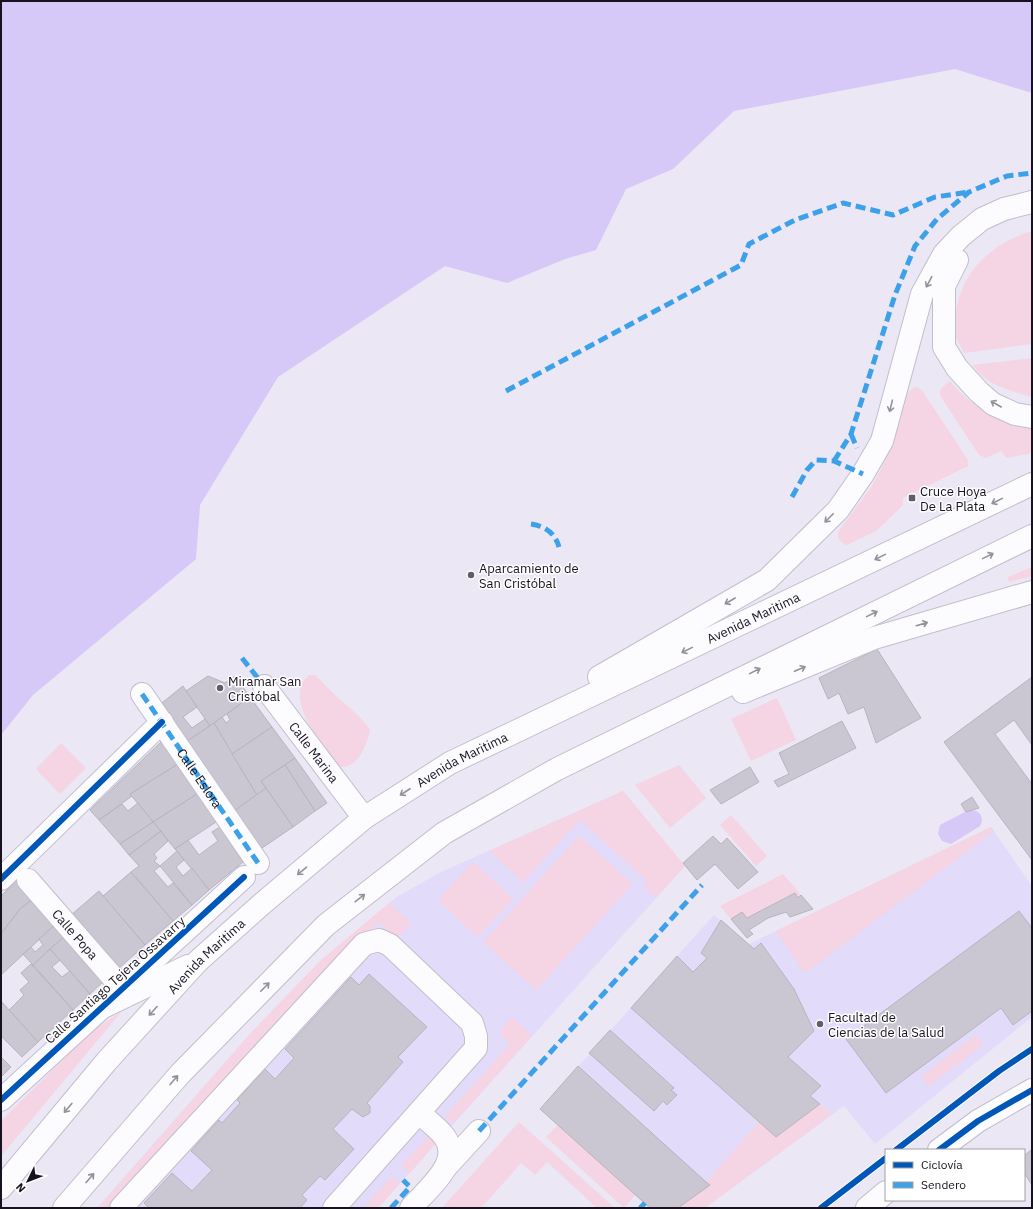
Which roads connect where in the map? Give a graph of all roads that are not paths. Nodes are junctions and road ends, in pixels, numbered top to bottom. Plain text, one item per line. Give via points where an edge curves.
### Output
1 (1032, 202) edge
2 (1032, 215) edge
3 (1032, 417) edge
4 (1032, 484) edge
5 (1032, 536) edge
6 (1032, 592) edge
7 (264, 686) dead end
8 (142, 694) dead end
9 (162, 722) junction
10 (450, 764) junction
11 (557, 769) junction
12 (364, 818) junction
13 (251, 870) joint
14 (1, 879) edge
15 (28, 880) dead end
16 (198, 961) junction
17 (123, 989) junction
18 (97, 1010) junction
19 (1032, 1090) edge
20 (1, 1100) edge
21 (419, 1113) junction
22 (479, 1131) dead end
23 (940, 1149) edge
24 (446, 1167) junction
25 (1, 1188) edge
26 (885, 1193) edge
27 (64, 1208) edge
28 (121, 1208) edge
29 (334, 1208) edge
30 (411, 1208) edge
31 (866, 1208) edge

1 -> 10 main road via 1004,208 982,219 944,254 922,294 882,441 864,474 838,510 767,580
3 -> 2 main road via 1015,414 993,404 956,368 944,346 944,286 954,264 968,246 988,229 1008,220
4 -> 10 main road, Avenida Maritima
11 -> 5 main road
11 -> 6 main road via 874,638
7 - 12 main road, Calle Marina
8 - 9 main road, Calle Eslora
9 - 13 main road, Calle Eslora
9 - 14 main road
10 -> 12 main road, Avenida Maritima
27 -> 11 main road via 180,1074 326,925 444,833
12 -> 16 main road, Avenida Maritima
13 - 17 main road, Calle Santiago Tejera Ossavarry
15 - 17 main road, Calle Popa
16 - 18 main road
16 -> 25 main road, Avenida Maritima via 106,1062
17 - 18 main road, Calle Santiago Tejera Ossavarry
18 - 20 main road, Calle Santiago Tejera Ossavarry
19 - 23 main road via 978,1121
21 - 24 main road via 444,1135 449,1145 450,1156
21 - 28 main road via 476,1048 472,1023 390,945 379,940 364,944
21 - 29 main road
22 - 24 main road
24 - 30 main road
26 - 31 main road

